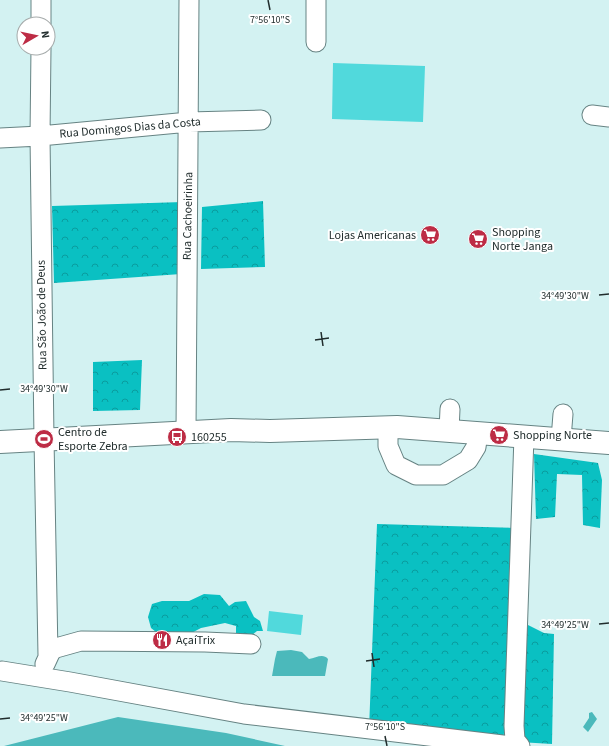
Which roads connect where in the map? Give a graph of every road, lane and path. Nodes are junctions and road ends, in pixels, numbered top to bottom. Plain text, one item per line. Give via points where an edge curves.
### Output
1 (41, 0) edge
2 (189, 0) edge
3 (316, 0) edge
4 (41, 16) edge
5 (316, 42) dead end
6 (41, 56) edge
7 (261, 120) dead end
8 (189, 122) junction
9 (40, 136) junction
10 (0, 138) edge
11 (450, 409) dead end
12 (563, 414) dead end
13 (388, 428) junction
14 (449, 431) junction
15 (186, 432) junction
16 (478, 433) junction
17 (524, 436) junction
18 (44, 439) junction
19 (561, 439) junction
20 (0, 442) edge
21 (609, 443) edge
22 (251, 644) dead end
23 (48, 655) junction
24 (1, 671) edge
25 (512, 746) edge
26 (520, 746) edge

1 - 4 street
2 - 8 street, Rua Cachoeirinha
3 - 5 street
6 - 9 street, Rua São João de Deus
7 - 8 street, Rua Domingos Dias da Costa
8 - 9 street, Rua Domingos Dias da Costa
8 - 15 street, Rua Cachoeirinha
9 - 10 street, Rua Domingos Dias da Costa
9 - 18 street, Rua São João de Deus
11 - 14 street
12 - 19 street
13 - 14 main road
13 - 15 main road
13 - 16 street via 388,446 396,465 416,475 443,475 468,460 476,447
14 - 16 main road
15 - 18 main road
16 - 17 main road
17 - 19 main road
17 - 26 street via 514,726 515,740
18 - 20 main road
18 - 23 street, Rua São João de Deus
19 - 21 main road
22 - 23 street via 81,641 56,648
23 - 24 street via 48,661 36,670
24 - 25 street via 244,714

